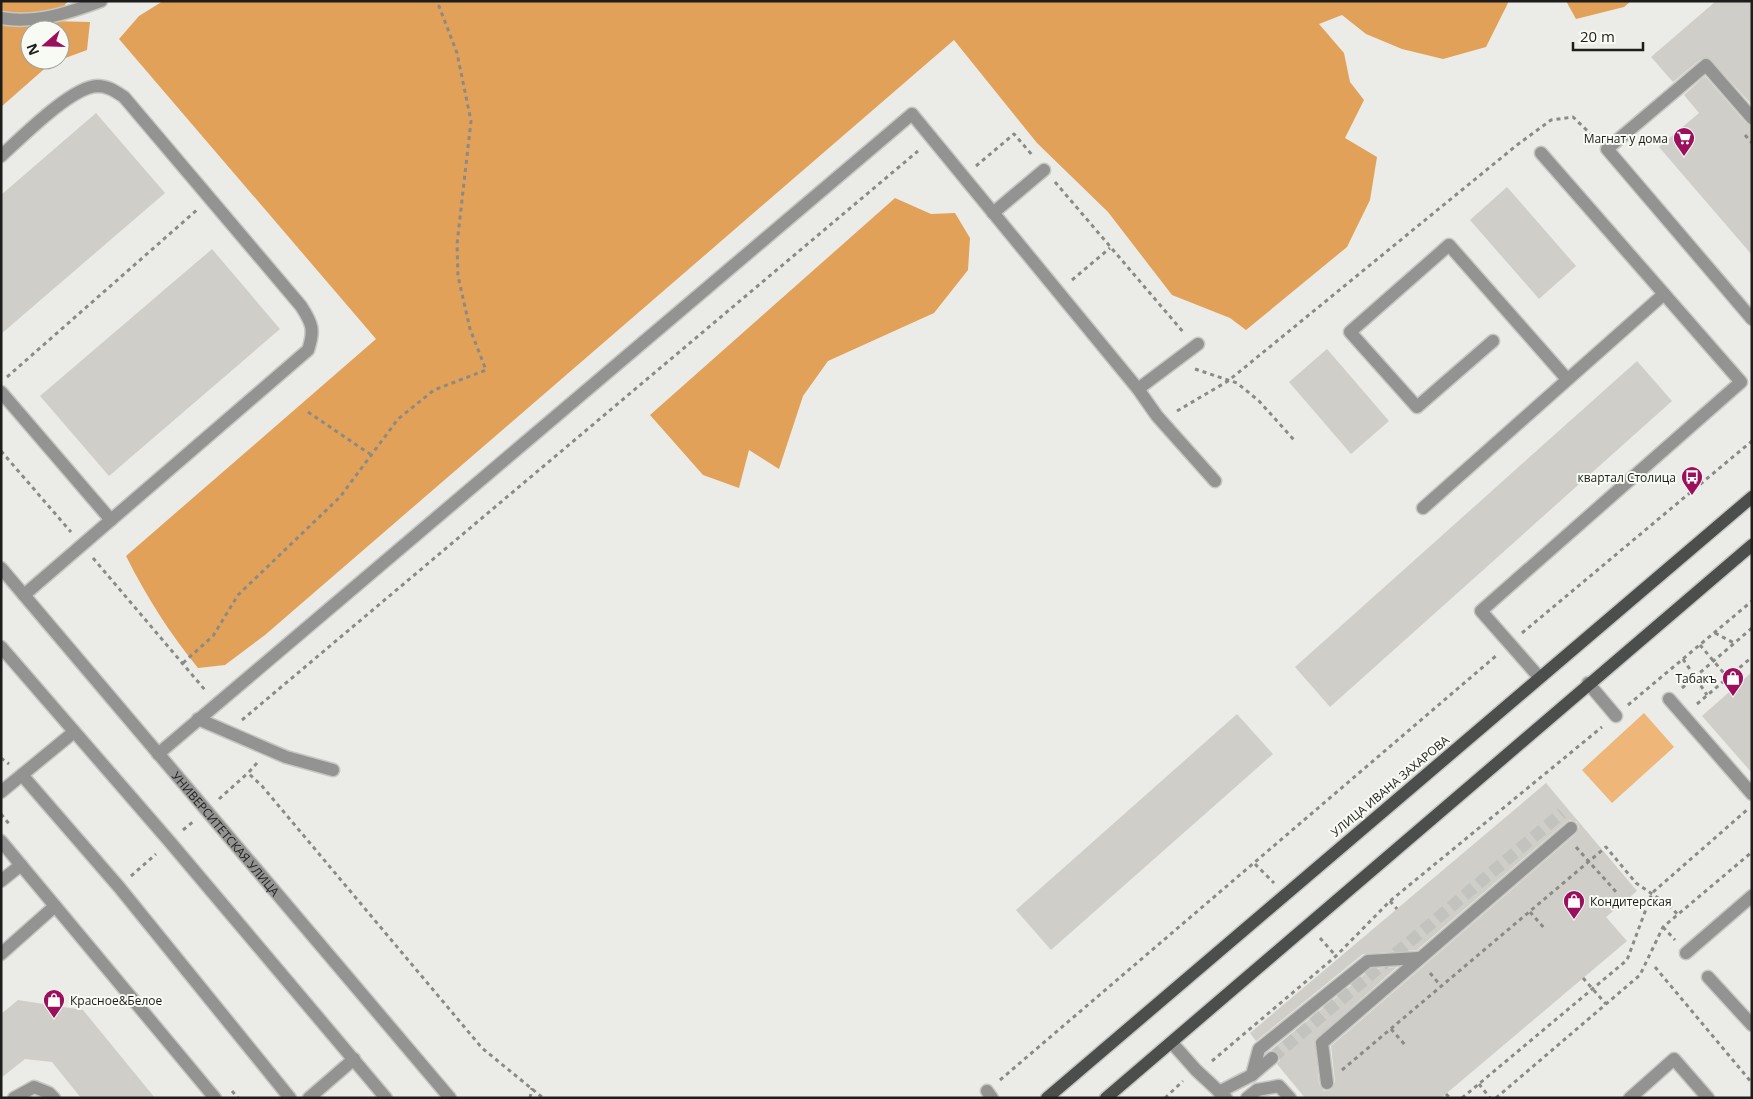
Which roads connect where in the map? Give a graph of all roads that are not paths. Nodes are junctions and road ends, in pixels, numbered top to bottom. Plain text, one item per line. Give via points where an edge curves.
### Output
1 (101, 1) edge
2 (1, 18) edge
3 (1752, 118) edge
4 (1541, 153) dead end
5 (1, 156) edge
6 (1044, 170) road end
7 (993, 213) junction
8 (1664, 294) junction
9 (1752, 318) edge
10 (1493, 341) dead end
11 (1198, 344) dead end
12 (1567, 379) junction
13 (1138, 389) junction
14 (1, 392) edge
15 (1215, 481) dead end
16 (1752, 497) edge
17 (1423, 508) dead end
18 (111, 520) junction
19 (1752, 544) edge
20 (1, 568) edge
21 (24, 595) junction
22 (1, 646) edge
23 (1539, 677) junction
24 (1588, 683) junction
25 (1669, 699) road end
26 (1616, 716) road end
27 (198, 719) junction
28 (74, 732) junction
29 (158, 754) junction
30 (333, 770) dead end
31 (22, 775) junction
32 (1, 792) edge
33 (1752, 794) edge
34 (1568, 831) road end
35 (1, 841) edge
36 (21, 865) junction
37 (1, 881) edge
38 (1752, 896) edge
39 (55, 906) junction
40 (1686, 953) dead end
41 (1, 954) edge
42 (1418, 958) junction
43 (1708, 977) dead end
44 (1752, 1024) edge
45 (1172, 1043) junction
46 (1272, 1058) tunnel mouth
47 (354, 1059) junction
48 (1252, 1075) junction
49 (1327, 1083) road end
50 (1222, 1095) edge
51 (14, 1098) edge
52 (54, 1098) edge
53 (215, 1098) edge
54 (290, 1098) edge
55 (309, 1098) edge
56 (386, 1098) edge
57 (450, 1098) edge
58 (1047, 1098) edge
59 (1106, 1098) edge
60 (1247, 1098) edge
61 (1290, 1098) edge
62 (1630, 1098) edge
63 (1708, 1098) edge

1 - 2 street via 48,17 17,21
3 - 9 street via 1706,65 1607,149
4 - 8 street
5 - 18 street via 79,91 95,86 111,88 124,97 310,320 313,335 308,350
6 - 7 street
7 - 13 street
7 - 27 street via 912,114
8 - 12 street
8 - 23 street via 1741,382 1480,610
10 - 12 street via 1417,407 1350,332 1449,245
11 - 13 street
12 - 17 street
13 - 15 street via 1157,416
14 - 18 street
16 - 23 main road, УЛИЦА ИВАНА ЗАХАРОВА
18 - 21 street
19 - 24 main road
20 - 21 street, УНИВЕРСИТЕТСКАЯ УЛИЦА
21 - 29 street, УНИВЕРСИТЕТСКАЯ УЛИЦА
22 - 28 street
23 - 58 main road, УЛИЦА ИВАНА ЗАХАРОВА
24 - 26 street
24 - 45 main road
25 - 33 street
27 - 29 street
27 - 30 street via 286,757
28 - 31 street
28 - 47 street
29 - 57 street, УНИВЕРСИТЕТСКАЯ УЛИЦА
31 - 32 street
31 - 54 street via 119,887
34 - 42 street
35 - 36 street
36 - 37 street
36 - 39 street
38 - 40 street
39 - 41 street
39 - 53 street
42 - 48 street via 1368,961 1259,1048
42 - 49 street via 1322,1042
43 - 44 street
45 - 50 street
45 - 59 main road
46 - 48 street
47 - 55 street
47 - 56 street
48 - 50 street
51 - 52 street via 34,1086 49,1092
60 - 61 street via 1257,1090 1279,1086
62 - 63 street via 1674,1059

